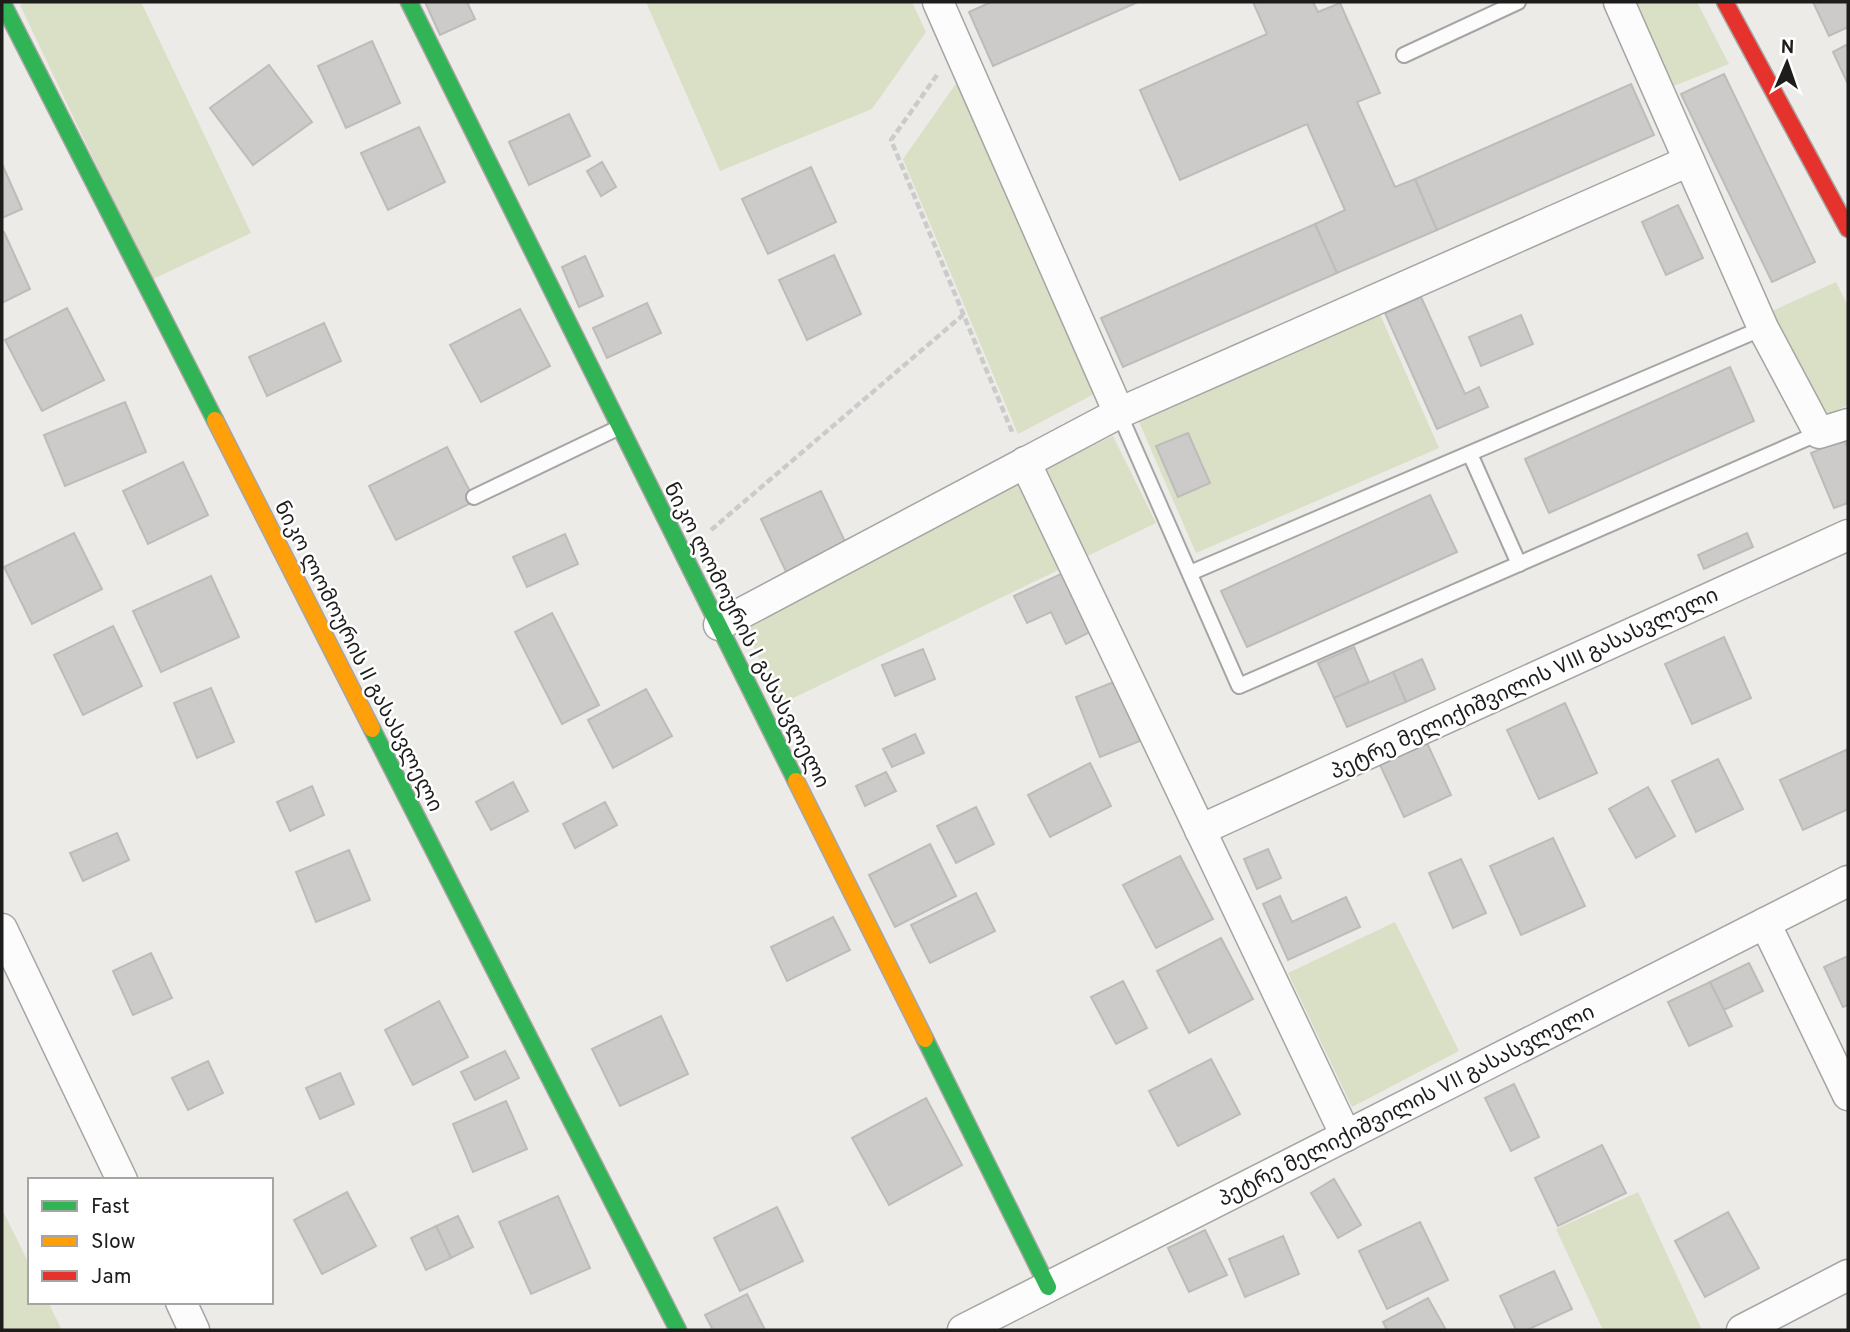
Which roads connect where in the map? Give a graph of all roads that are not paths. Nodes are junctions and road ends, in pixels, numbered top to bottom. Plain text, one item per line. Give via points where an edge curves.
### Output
1 (2, 2) edge
2 (409, 2) edge
3 (938, 2) edge
4 (1518, 2) edge
5 (1619, 2) edge
6 (1725, 2) edge
7 (1404, 55) dead end
8 (1689, 161) junction
9 (1848, 229) edge
10 (1763, 328) junction
11 (1119, 412) junction
12 (1848, 424) edge
13 (620, 427) junction
14 (1819, 433) junction
15 (1470, 454) junction
16 (1025, 462) junction
17 (474, 497) dead end
18 (1848, 535) edge
19 (1519, 564) junction
20 (1189, 573) junction
21 (719, 625) junction
22 (1200, 830) junction
23 (1848, 881) edge
24 (1765, 923) junction
25 (2, 929) edge
26 (1848, 1095) edge
27 (1346, 1136) junction
28 (121, 1178) edge
29 (1848, 1275) edge
30 (1048, 1287) junction
31 (181, 1304) edge
32 (194, 1330) edge
33 (678, 1330) edge
34 (963, 1330) edge
35 (1742, 1330) edge

1 - 33 street, ნიკო ლომოურის II გასასვლელი
2 - 13 street, ნიკო ლომოურის I გასასვლელი
3 - 11 street
4 - 7 lane
5 - 8 street
6 - 9 street
8 - 10 street
8 - 11 street
10 - 14 street
10 - 15 lane
11 - 16 street
11 - 20 lane
12 - 14 street
13 - 17 lane
13 - 21 street, ნიკო ლომოურის I გასასვლელი
14 - 19 lane
15 - 19 lane
15 - 20 lane
16 - 21 street
16 - 22 street
18 - 22 street, პეტრე მელიქიშვილის VIII გასასვლელი
19 - 20 lane via 1239,686
21 - 30 street, ნიკო ლომოურის I გასასვლელი
22 - 27 street
23 - 24 street, პეტრე მელიქიშვილის VII გასასვლელი
24 - 26 street
24 - 27 street, პეტრე მელიქიშვილის VII გასასვლელი
25 - 28 street
27 - 30 street, პეტრე მელიქიშვილის VII გასასვლელი
29 - 35 street
30 - 34 street, პეტრე მელიქიშვილის VII გასასვლელი
31 - 32 street

